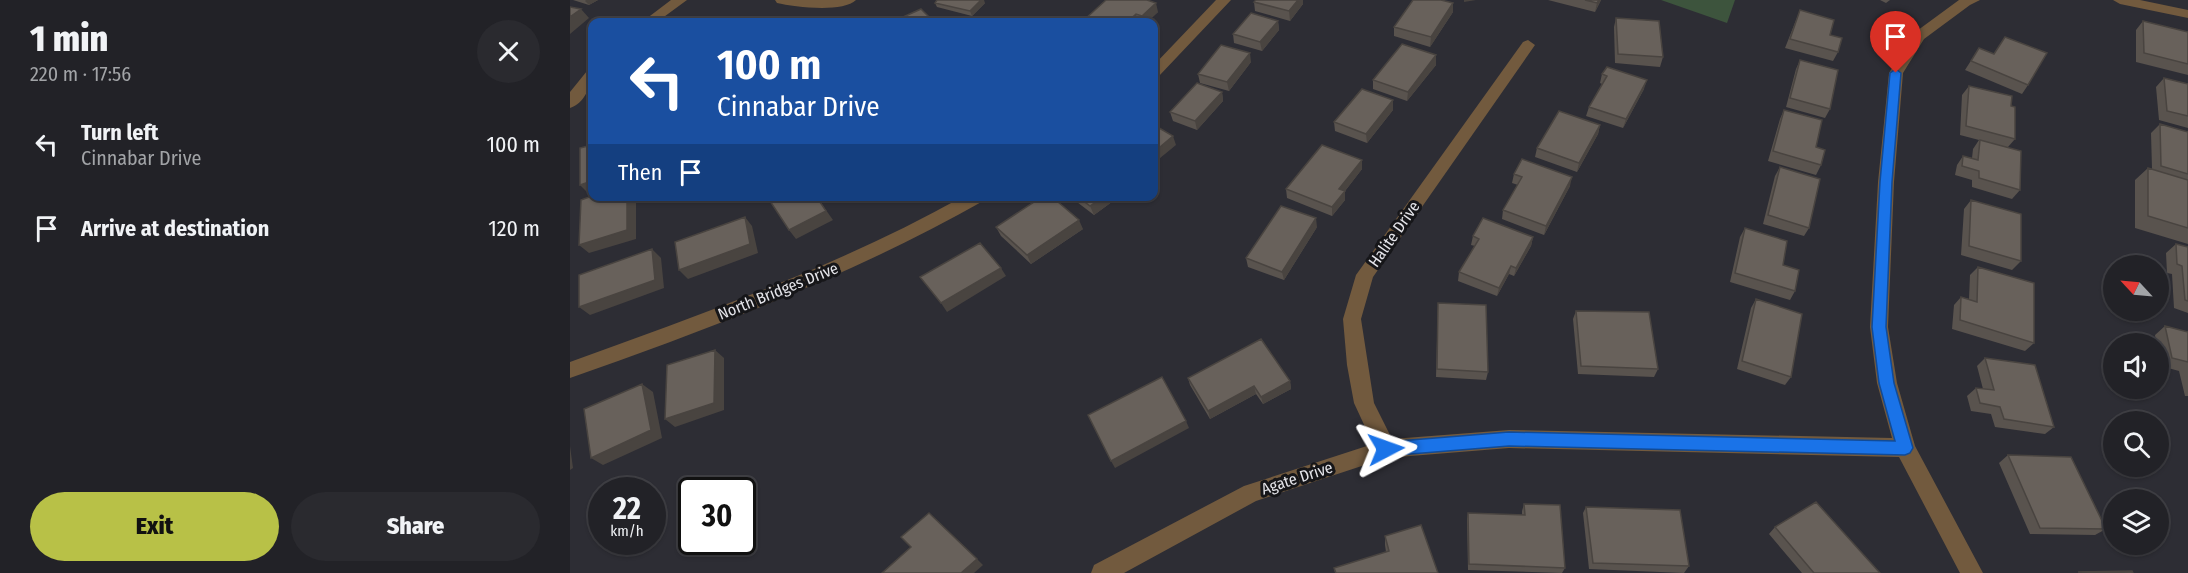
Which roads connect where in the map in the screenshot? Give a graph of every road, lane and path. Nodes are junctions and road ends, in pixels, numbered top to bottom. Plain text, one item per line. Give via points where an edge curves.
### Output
1 (680, 0) edge
2 (782, 0) edge
3 (849, 0) edge
4 (1224, 0) edge
5 (1968, 0) edge
6 (2120, 0) edge
7 (2188, 14) edge
8 (655, 18) edge
9 (1528, 45) dead end
10 (1158, 69) edge
11 (588, 79) edge
12 (570, 103) edge
13 (970, 201) edge
14 (570, 370) edge
15 (1905, 448) junction
16 (1386, 449) junction
17 (1102, 573) edge
18 (1972, 573) edge

1 - 8 street
2 - 3 street via 811,5
4 - 10 street
5 - 15 street via 1919,36 1896,73 1879,327 1887,383
6 - 7 street
9 - 16 street, Halite Drive via 1365,275 1352,319 1357,365 1364,404
11 - 12 street
13 - 14 street, North Bridges Drive via 880,249 799,285
15 - 16 street, Agate Drive via 1509,439
15 - 18 street
16 - 17 street, Agate Drive via 1251,493

